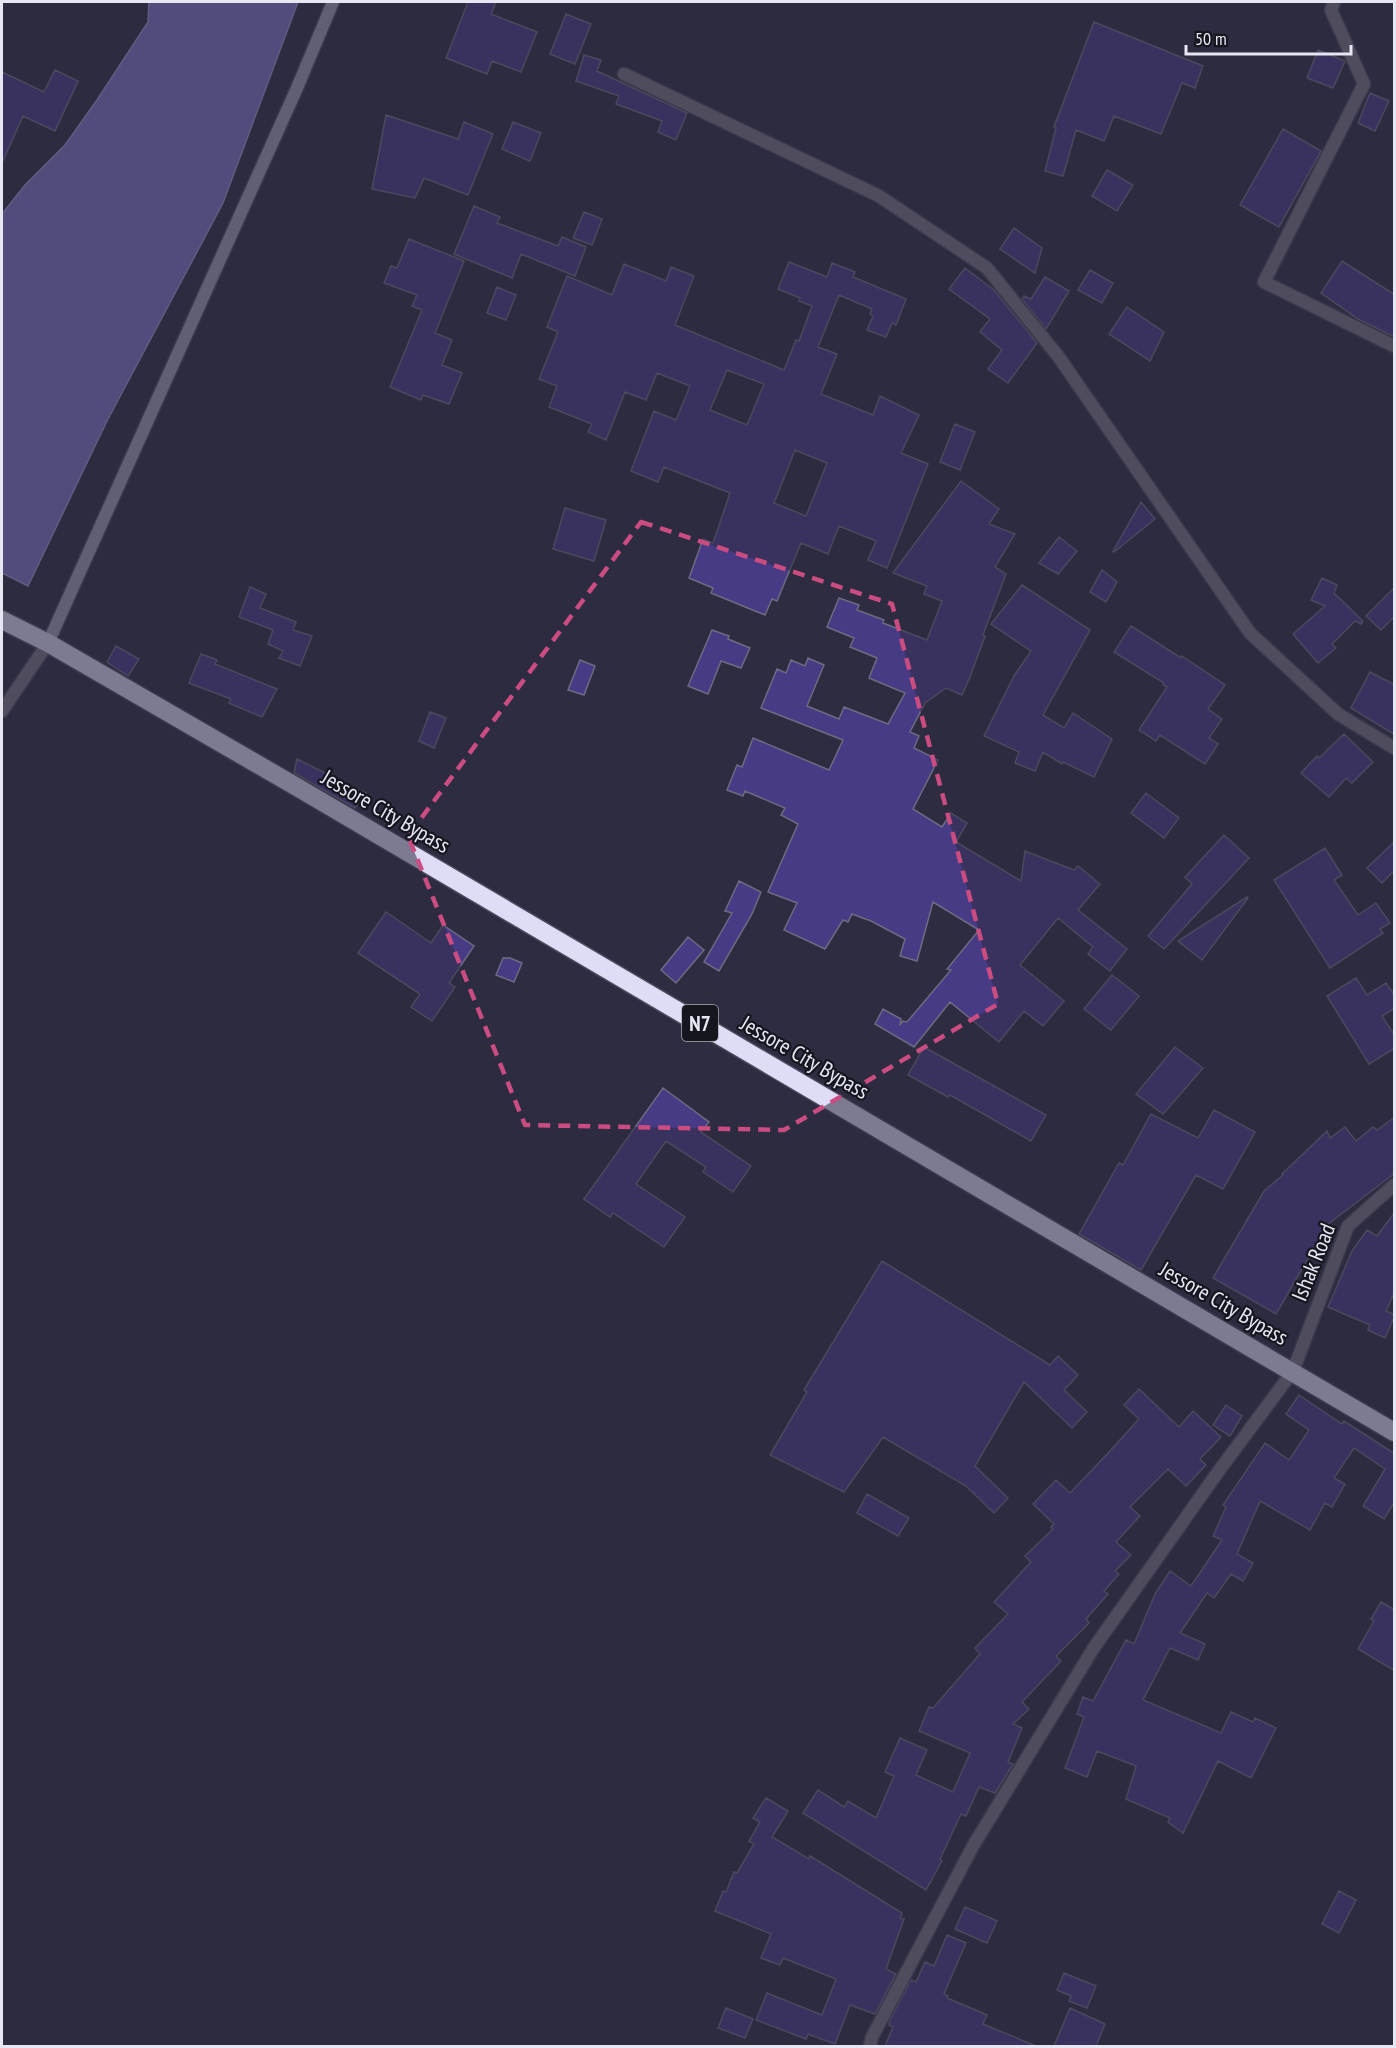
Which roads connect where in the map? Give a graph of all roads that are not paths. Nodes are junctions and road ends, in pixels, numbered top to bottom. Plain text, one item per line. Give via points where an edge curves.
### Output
1 (333, 2) edge
2 (1334, 2) edge
3 (624, 74) dead end
4 (1395, 346) edge
5 (2, 620) edge
6 (48, 643) junction
7 (2, 711) edge
8 (1395, 748) edge
9 (1395, 1185) edge
10 (1293, 1371) junction
11 (1395, 1432) edge
12 (870, 2046) edge

1 - 6 street
2 - 4 street via 1331,10 1364,84 1264,282
3 - 8 street via 879,196 987,268 1058,356 1250,633 1338,714
5 - 6 highway, Jessore City Bypass / N7
6 - 7 street
6 - 10 highway, Jessore City Bypass / N7
9 - 10 street, Ishak Road via 1348,1226
10 - 11 highway, Jessore City Bypass / N7
10 - 12 street, Ishak Road via 1093,1649 973,1846

